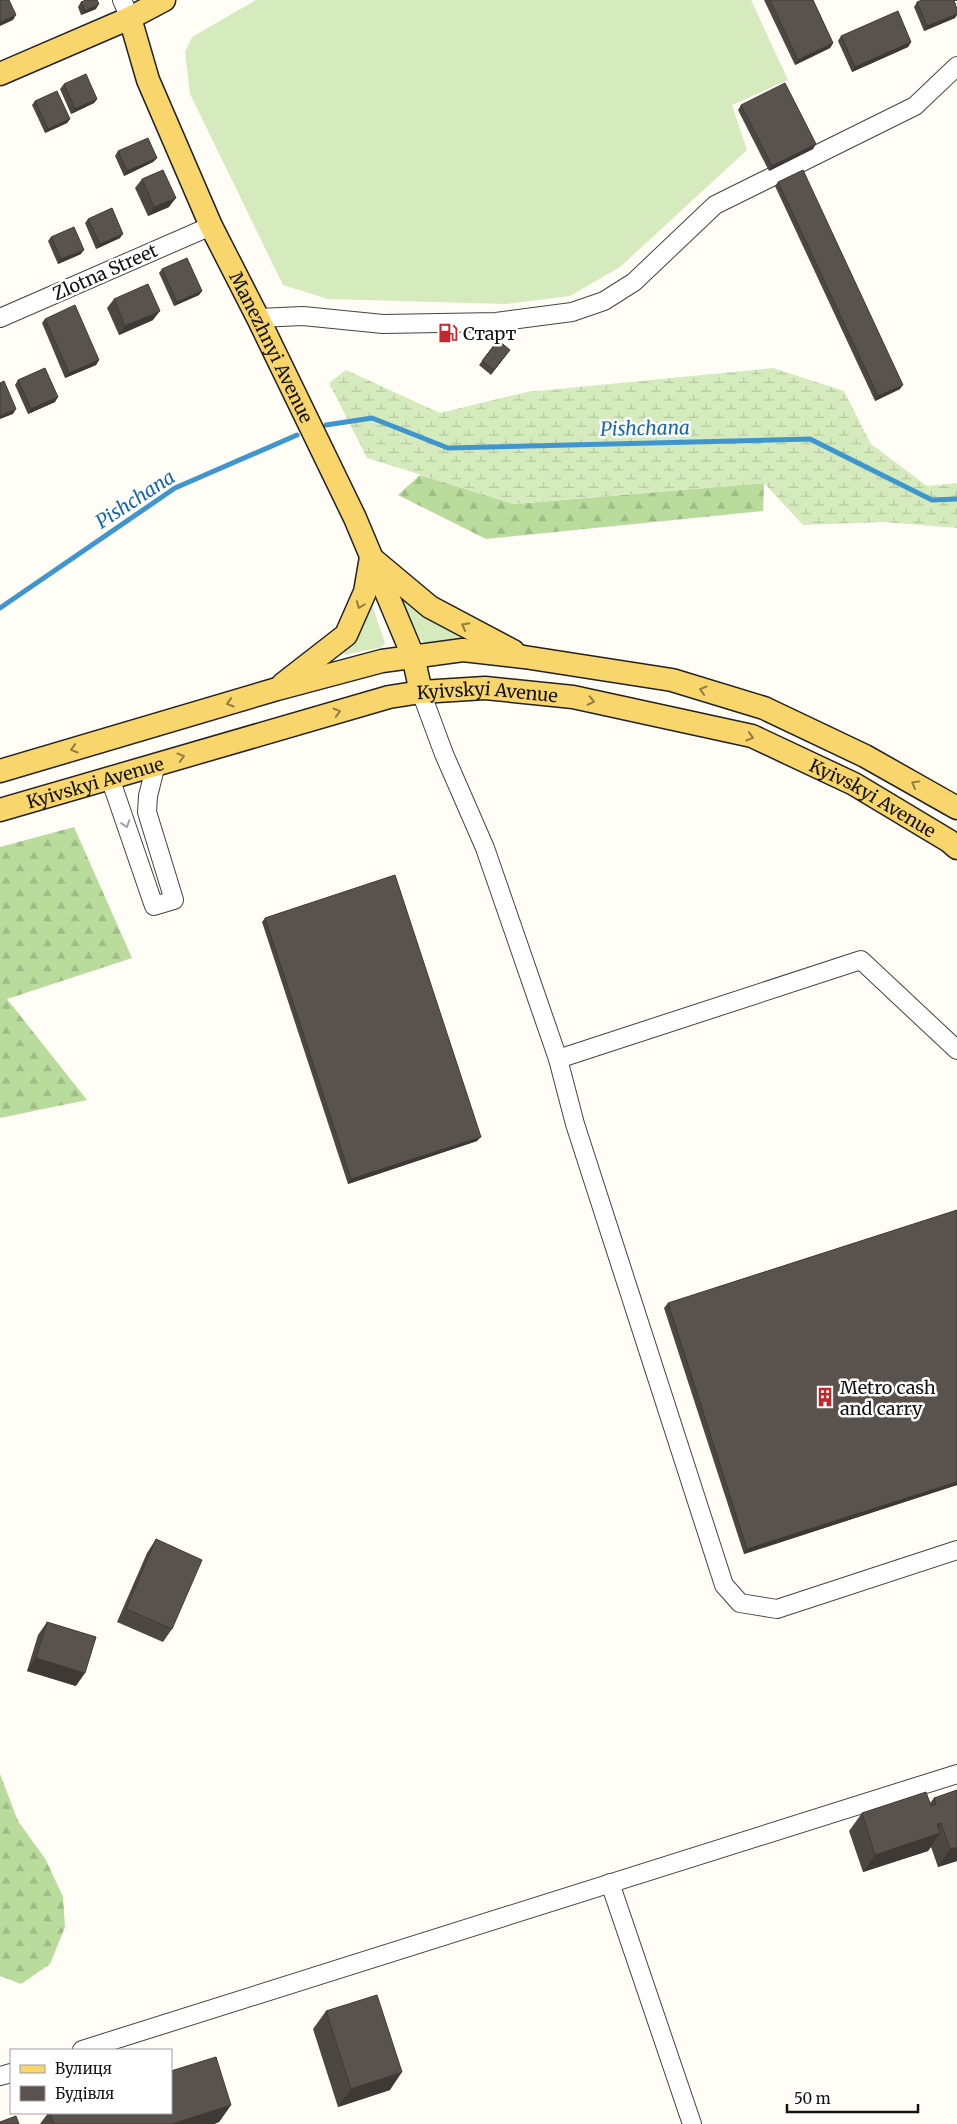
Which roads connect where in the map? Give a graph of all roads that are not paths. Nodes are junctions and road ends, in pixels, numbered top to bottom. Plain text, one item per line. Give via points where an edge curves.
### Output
1 (164, 0) edge
2 (126, 9) edge
3 (957, 66) edge
4 (0, 74) edge
5 (210, 226) junction
6 (0, 318) edge
7 (258, 318) junction
8 (370, 557) junction
9 (412, 656) junction
10 (524, 657) junction
11 (672, 680) junction
12 (277, 689) junction
13 (421, 692) junction
14 (665, 717) junction
15 (156, 764) junction
16 (0, 770) edge
17 (110, 778) junction
18 (957, 808) edge
19 (0, 810) edge
20 (957, 848) edge
21 (957, 1050) edge
22 (558, 1059) junction
23 (957, 1550) edge
24 (957, 1774) edge
25 (610, 1882) junction
26 (85, 2049) edge
27 (692, 2124) edge

1 - 2 main road
2 - 4 main road
2 - 5 main road, Manezhnyi Avenue via 148,80
3 - 7 street via 915,106 715,205 634,282 604,301 572,312 496,322 383,324 303,316
5 - 6 street, Zlotna Street
5 - 7 main road, Manezhnyi Avenue
7 - 8 main road, Manezhnyi Avenue via 355,518
8 - 9 main road, Manezhnyi Avenue
10 -> 8 main road via 430,607
8 -> 12 main road via 365,592 346,634
9 - 10 main road, Kyivskyi Avenue via 463,650
9 - 12 main road, Kyivskyi Avenue
9 - 13 main road, Manezhnyi Avenue
10 - 11 main road, Kyivskyi Avenue
11 - 14 main road
18 -> 11 main road, Kyivskyi Avenue via 865,756 764,708
12 -> 16 main road, Kyivskyi Avenue
13 -> 14 main road, Kyivskyi Avenue via 485,688 544,694
15 -> 13 main road, Kyivskyi Avenue via 370,702
13 - 22 street via 485,848
14 -> 20 main road, Kyivskyi Avenue via 752,736 854,784
15 - 17 main road, Kyivskyi Avenue
17 -> 15 street via 154,906 174,900 147,812
17 - 19 main road, Kyivskyi Avenue
21 - 22 street via 861,960
22 - 23 street via 575,1124 724,1585 740,1603 778,1609
24 - 25 street
25 - 26 street
25 - 27 street

